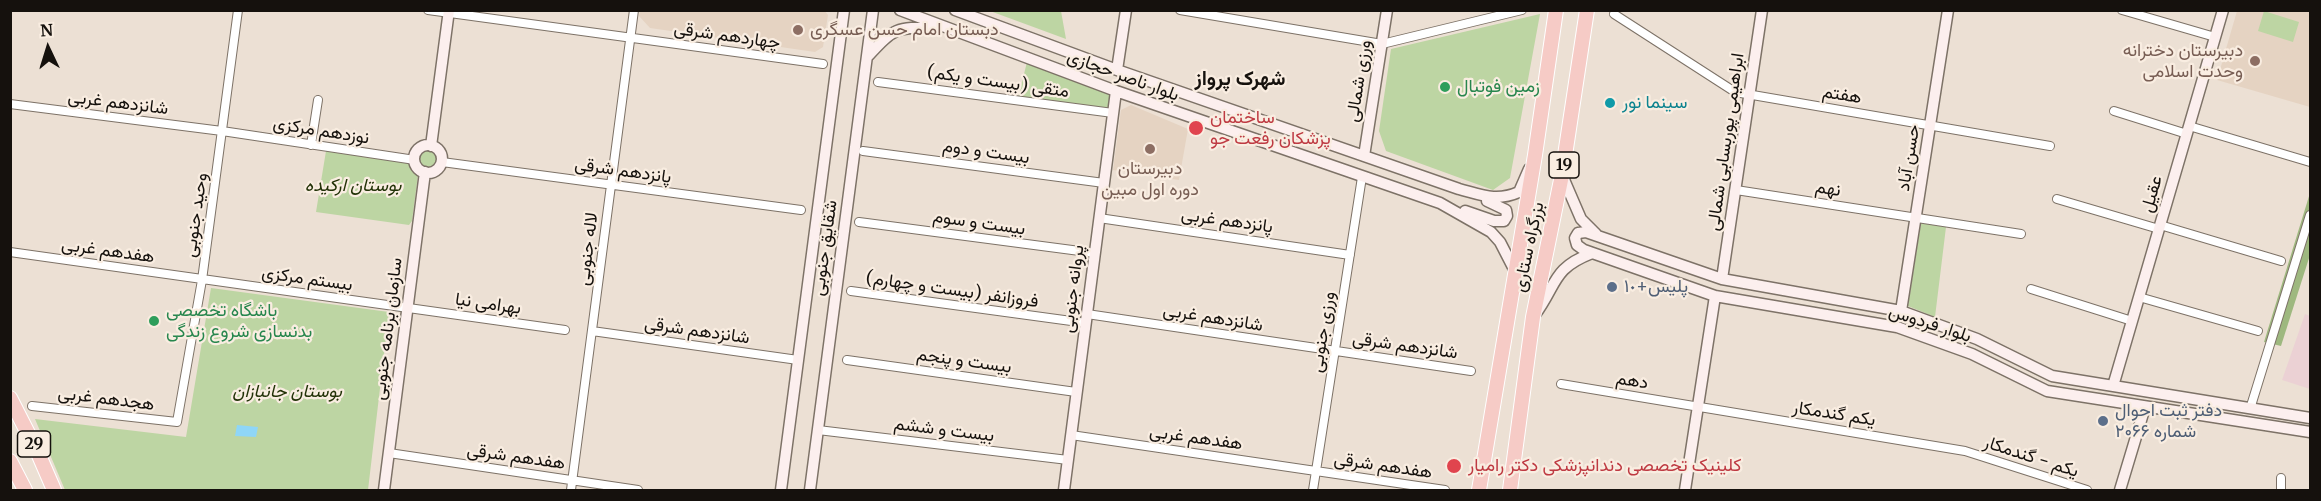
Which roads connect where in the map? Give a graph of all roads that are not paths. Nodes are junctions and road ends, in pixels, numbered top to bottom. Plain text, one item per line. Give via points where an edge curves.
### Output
1 (238, 10) edge
2 (428, 10) edge
3 (634, 10) edge
4 (837, 10) edge
5 (844, 10) edge
6 (873, 10) edge
7 (900, 10) edge
8 (955, 10) edge
9 (1126, 10) edge
10 (1180, 10) edge
11 (1387, 10) edge
12 (1522, 10) edge
13 (1556, 10) edge
14 (1587, 10) edge
15 (1762, 10) edge
16 (1948, 10) edge
17 (2122, 10) edge
18 (2223, 10) edge
19 (449, 12) edge
20 (1614, 14) dead end
21 (944, 28) junction
22 (841, 33) junction
23 (2215, 37) junction
24 (630, 38) junction
25 (1382, 44) junction
26 (867, 56) junction
27 (823, 64) dead end
28 (1117, 70) junction
29 (878, 82) dead end
30 (1116, 91) junction
31 (1750, 96) junction
32 (318, 100) dead end
33 (10, 104) edge
34 (2114, 111) dead end
35 (1113, 113) junction
36 (1930, 124) junction
37 (2188, 130) junction
38 (222, 131) junction
39 (311, 145) junction
40 (431, 146) junction
41 (2050, 146) dead end
42 (864, 151) dead end
43 (1535, 155) junction
44 (1364, 156) junction
45 (415, 160) junction
46 (442, 162) junction
47 (2310, 162) edge
48 (425, 172) junction
49 (1562, 175) junction
50 (1362, 177) junction
51 (1104, 183) junction
52 (611, 185) junction
53 (1460, 189) junction
54 (1736, 190) junction
55 (2057, 199) dead end
56 (1440, 203) junction
57 (801, 210) dead end
58 (2310, 215) edge
59 (1099, 218) junction
60 (1916, 218) junction
61 (859, 222) dead end
62 (2160, 227) junction
63 (2021, 234) dead end
64 (1598, 237) junction
65 (10, 252) edge
66 (1095, 253) junction
67 (1593, 253) junction
68 (1350, 255) junction
69 (2281, 261) dead end
70 (1516, 274) junction
71 (1722, 279) junction
72 (202, 280) junction
73 (2031, 290) dead end
74 (851, 291) dead end
75 (1715, 296) junction
76 (2139, 297) junction
77 (408, 308) junction
78 (1901, 311) junction
79 (1533, 317) junction
80 (1086, 318) junction
81 (2132, 321) junction
82 (565, 330) dead end
83 (592, 331) junction
84 (2258, 331) dead end
85 (1335, 351) junction
86 (798, 360) junction
87 (847, 360) dead end
88 (1471, 371) dead end
89 (1561, 384) dead end
90 (2113, 386) junction
91 (1077, 392) junction
92 (10, 398) edge
93 (32, 406) dead end
94 (1698, 407) junction
95 (2145, 407) junction
96 (2250, 409) junction
97 (2310, 418) edge
98 (177, 422) joint
99 (818, 430) junction
100 (2310, 432) edge
101 (1071, 435) junction
102 (1965, 451) joint
103 (389, 453) junction
104 (10, 460) edge
105 (1068, 460) junction
106 (1316, 472) junction
107 (2281, 478) dead end
108 (572, 481) junction
109 (1480, 489) edge
110 (25, 490) edge
111 (54, 490) edge
112 (384, 490) edge
113 (571, 490) edge
114 (638, 490) edge
115 (781, 490) edge
116 (810, 490) edge
117 (1064, 490) edge
118 (1313, 490) edge
119 (1445, 490) edge
120 (1510, 490) edge
121 (1685, 490) edge
122 (2087, 490) edge
123 (2120, 490) edge
124 (2281, 490) edge

1 - 38 street, وحید جنوبی
2 - 19 street, چهاردهم شرقی
3 - 24 street, لاله جنوبی
4 - 22 main road
5 - 22 main road, شقایق جنوبی
6 - 26 main road, شقایق جنوبی
7 - 21 main road, بلوار ناصر حجازی
8 - 28 main road, بلوار ناصر حجازی
9 - 28 main road
10 - 25 street
11 - 25 main road, ورزی شمالی
12 - 25 street
13 - 43 highway, بزرگراه ستاری / 19
14 - 49 highway, بزرگراه ستاری / 19
15 - 31 main road, ابراهیمی پوربسابی شمالی
16 - 36 main road, حسن آباد
17 - 23 street
18 - 23 main road, عقیل
19 - 24 street, چهاردهم شرقی
19 - 40 main road
20 - 31 street, هفتم via 1735,92
21 - 26 main road via 904,27 891,33
21 - 30 main road, بلوار ناصر حجازی
22 - 86 main road, شقایق جنوبی
23 - 37 main road, عقیل
24 - 27 street, چهاردهم شرقی
24 - 52 street, لاله جنوبی
25 - 44 main road, ورزی شمالی
26 - 99 main road, شقایق جنوبی
28 - 44 main road, بلوار ناصر حجازی
29 - 35 street, متقی (بیست و یکم)
30 - 35 main road, پروانه جنوبی
30 - 50 main road, بلوار ناصر حجازی
31 - 36 street, هفتم
31 - 54 main road, ابراهیمی پوربسابی شمالی
32 - 39 street
33 - 38 street, شانزدهم غربی
34 - 37 street
35 - 51 main road, پروانه جنوبی
36 - 41 street, هفتم
36 - 60 main road, حسن آباد
37 - 47 street
37 - 62 main road, عقیل
38 - 39 street, نوزدهم مرکزی
38 - 72 street, وحید جنوبی
39 - 45 street, نوزدهم مرکزی
40 - 45 main road via 419,149
40 - 46 main road via 441,154
42 - 51 street, بیست و دوم
43 - 53 main road, بلوار ناصر حجازی via 1519,192 1496,198
43 - 70 highway, بزرگراه ستاری / 19
44 - 53 main road, بلوار ناصر حجازی
45 - 48 main road
46 - 48 main road via 434,172
46 - 52 street, پانزدهم شرقی
48 - 77 main road, سازمان برنامه جنوبی
49 - 64 main road via 1581,219
49 - 79 highway, بزرگراه ستاری / 19
50 - 56 main road, بلوار ناصر حجازی
50 - 68 street, ورزی جنوبی
51 - 59 main road, پروانه جنوبی
52 - 57 street, پانزدهم شرقی
52 - 83 street, لاله جنوبی
53 - 56 main road via 1506,210 1506,219 1494,221
54 - 60 street, نهم
54 - 71 main road, ابراهیمی پوربسابی شمالی
55 - 62 street
56 - 70 main road, بلوار ناصر حجازی via 1491,232
58 - 96 street
59 - 66 main road, پروانه جنوبی
59 - 68 street, پانزدهم غربی
60 - 63 street
60 - 78 main road, حسن آباد
61 - 66 street, بیست و سوم
62 - 69 street
62 - 76 main road, عقیل
64 - 67 main road via 1586,232 1576,235 1577,245
64 - 71 main road, بلوار فردوس
65 - 72 street, هفدهم غربی
66 - 80 main road, پروانه جنوبی
67 - 75 main road, بلوار فردوس
67 - 79 main road via 1564,267
68 - 85 street, ورزی جنوبی
70 - 109 highway, بزرگراه ستاری / 19
71 - 78 main road, بلوار فردوس
72 - 77 street, بیستم مرکزی
72 - 98 street, وحید جنوبی
73 - 81 street
74 - 80 street, فروزانفر (بیست و چهارم)
75 - 94 main road
75 - 95 main road, بلوار فردوس via 1898,327 1972,354 2047,390
76 - 81 main road, عقیل
76 - 84 street
77 - 82 street, بهرامی نیا
77 - 103 main road, سازمان برنامه جنوبی
78 - 90 main road, بلوار فردوس via 1977,339 2052,376
79 - 120 highway, بزرگراه ستاری / 19
80 - 85 street, شانزدهم غربی
80 - 91 main road, پروانه جنوبی
81 - 90 main road, عقیل
83 - 86 street, شانزدهم شرقی
83 - 108 street, لاله جنوبی
85 - 88 street, شانزدهم شرقی
85 - 106 street, ورزی جنوبی
86 - 115 main road, شقایق جنوبی
87 - 91 street, بیست و پنجم
89 - 94 street, دهم
90 - 96 main road, بلوار فردوس
91 - 101 main road, پروانه جنوبی
92 - 111 highway, 29
93 - 98 street, هجدهم غربی
94 - 102 street, یکم گندمکار
94 - 121 main road
95 - 100 main road, بلوار فردوس
95 - 123 main road
96 - 97 main road, بلوار فردوس
99 - 105 street, بیست و ششم
99 - 116 main road, شقایق جنوبی
101 - 105 main road, پروانه جنوبی
101 - 106 street, هفدهم غربی
102 - 122 street, یکم - گندمکار
103 - 108 street, هفدهم شرقی
103 - 112 main road, سازمان برنامه جنوبی
104 - 110 highway, 29
105 - 117 main road, پروانه جنوبی
106 - 118 street, ورزی جنوبی
106 - 119 street, هفدهم شرقی
107 - 124 street
108 - 113 street, لاله جنوبی
108 - 114 street, هفدهم شرقی

